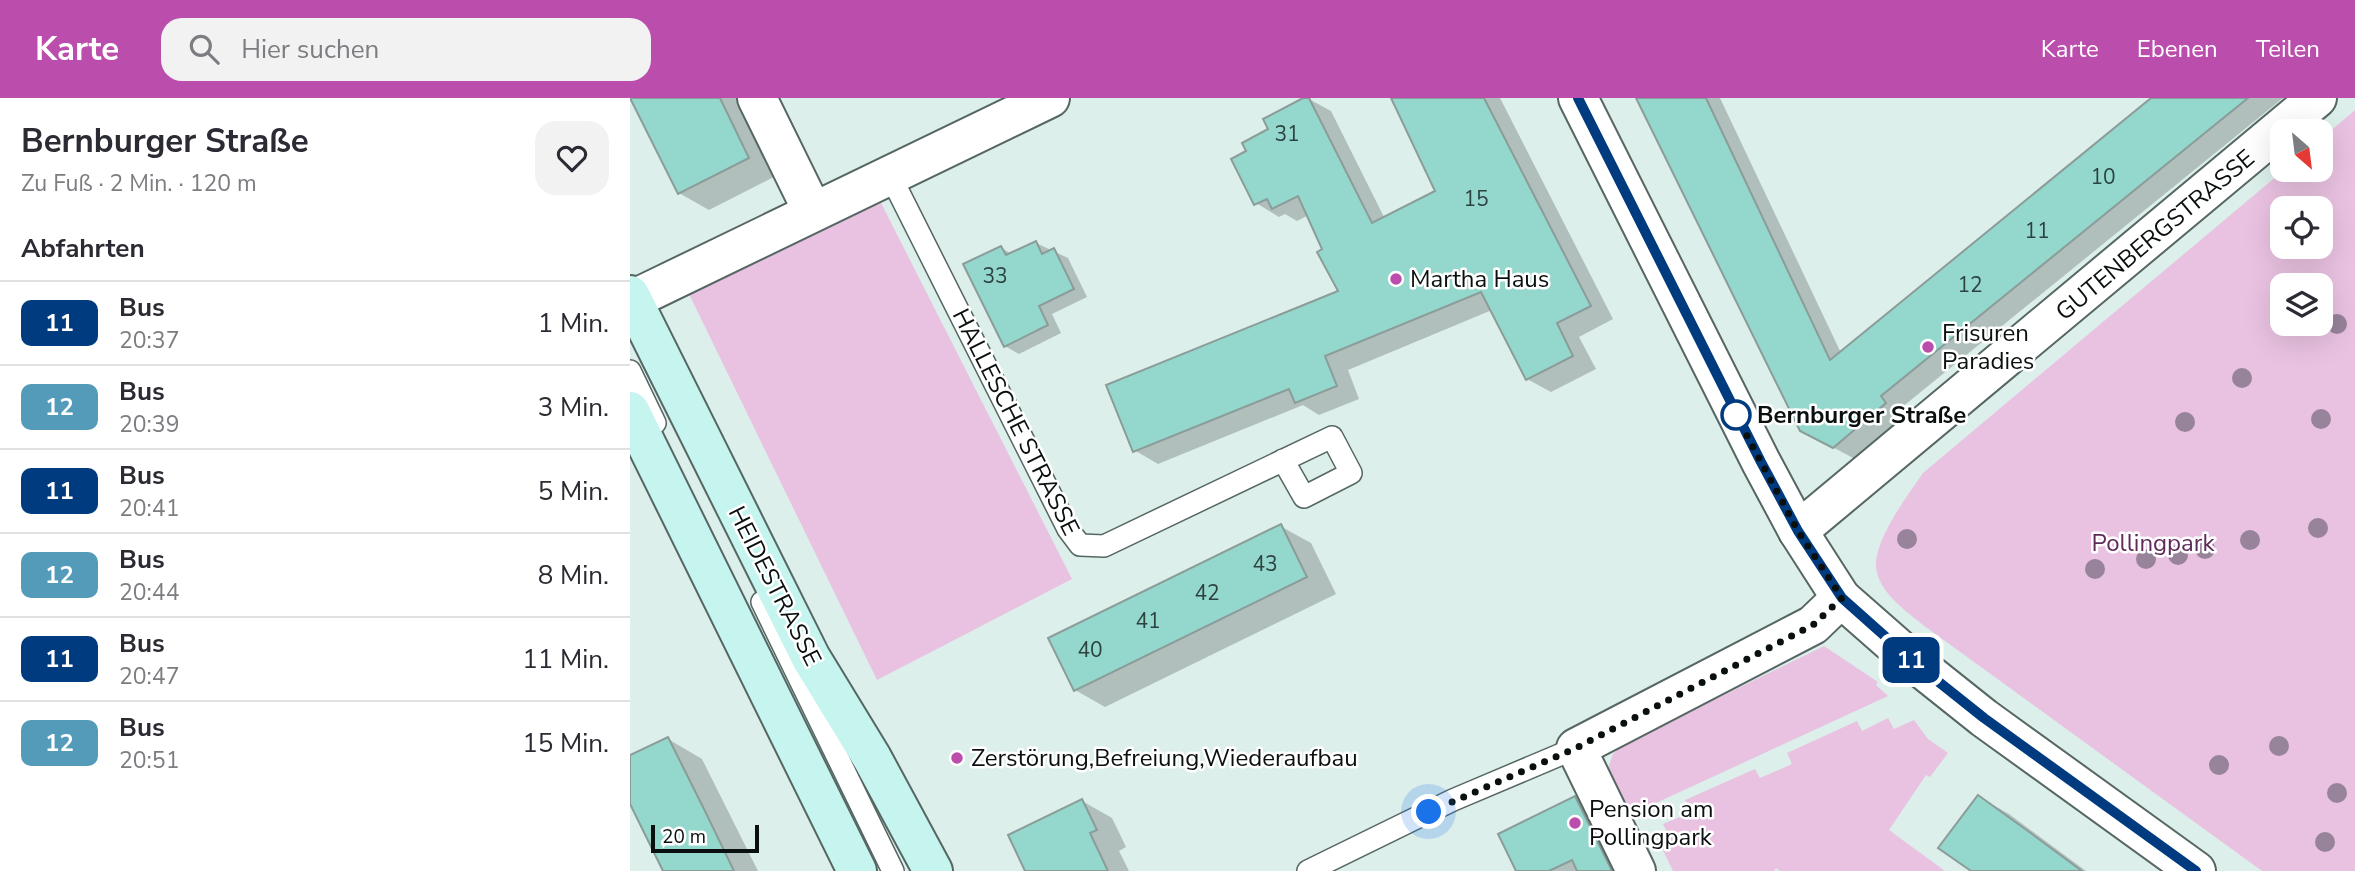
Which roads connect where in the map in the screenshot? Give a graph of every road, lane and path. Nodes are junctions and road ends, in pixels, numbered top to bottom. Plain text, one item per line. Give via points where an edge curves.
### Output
1 (757, 98) edge
2 (1050, 98) edge
3 (1578, 98) edge
4 (2317, 98) edge
5 (890, 175) junction
6 (813, 212) junction
7 (631, 309) edge
8 (630, 371) edge
9 (630, 411) edge
10 (1283, 460) dead end
11 (1798, 531) junction
12 (1842, 598) junction
13 (1576, 748) junction
14 (932, 870) edge
15 (857, 871) edge
16 (877, 871) edge
17 (893, 871) edge
18 (1308, 871) edge
19 (1636, 871) edge
20 (2196, 871) edge

1 - 6 street
2 - 5 street
3 - 11 street
4 - 11 street, GUTENBERGSTRASSE
5 - 6 street
5 - 10 lane, HALLESCHE STRASSE via 1080,545 1104,546
6 - 7 street
7 - 14 main road, HEIDESTRASSE via 811,658
7 - 17 lane
8 - 16 lane
9 - 15 main road
11 - 12 street
12 - 13 street via 1813,625
12 - 20 street via 1984,718
13 - 18 lane via 1453,800
13 - 19 street

